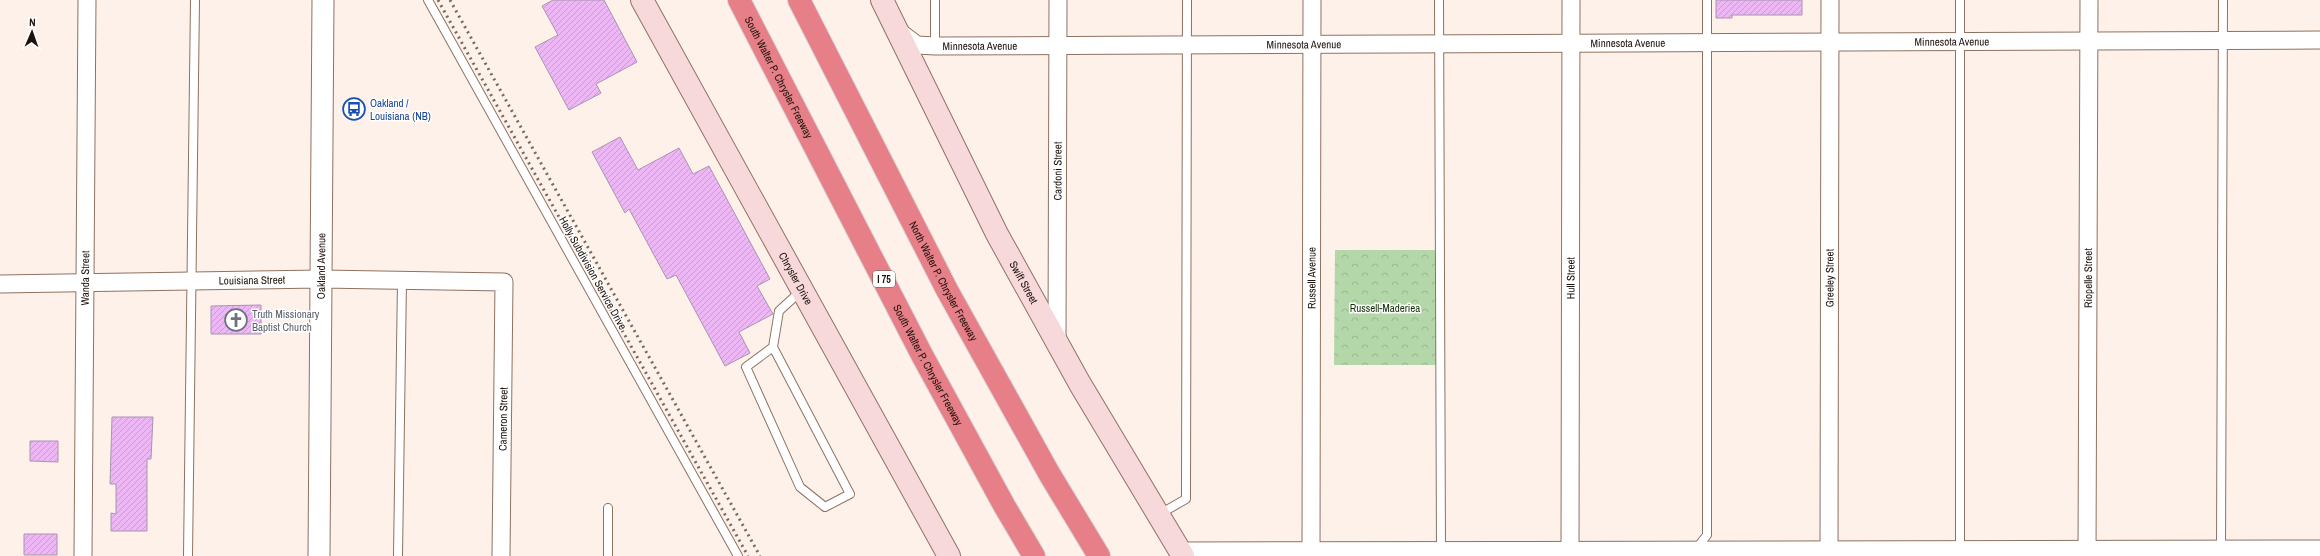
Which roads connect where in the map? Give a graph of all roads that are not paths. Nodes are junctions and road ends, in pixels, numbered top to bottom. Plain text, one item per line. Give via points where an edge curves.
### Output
1 (86, 0) edge
2 (195, 0) edge
3 (323, 0) edge
4 (428, 0) edge
5 (642, 0) edge
6 (739, 0) edge
7 (798, 0) edge
8 (882, 0) edge
9 (935, 0) edge
10 (1058, 0) edge
11 (1187, 0) edge
12 (1312, 0) edge
13 (1439, 0) edge
14 (1571, 0) edge
15 (1707, 0) edge
16 (1830, 0) edge
17 (1960, 0) edge
18 (2089, 0) edge
19 (2223, 0) edge
20 (896, 29) junction
21 (2224, 40) junction
22 (2320, 40) edge
23 (1830, 41) junction
24 (1960, 41) junction
25 (2088, 41) junction
26 (1571, 42) junction
27 (1707, 42) junction
28 (1439, 43) junction
29 (1187, 44) junction
30 (1312, 44) junction
31 (1058, 45) junction
32 (936, 46) junction
33 (910, 55) junction
34 (321, 279) junction
35 (402, 280) junction
36 (191, 281) junction
37 (85, 282) junction
38 (504, 282) joint
39 (0, 284) edge
40 (802, 289) junction
41 (1057, 343) junction
42 (773, 347) junction
43 (608, 508) dead end
44 (1158, 515) junction
45 (2320, 549) edge
46 (1695, 553) edge
47 (1829, 553) edge
48 (1960, 553) edge
49 (2087, 553) edge
50 (2221, 553) edge
51 (1182, 554) edge
52 (1311, 554) edge
53 (1441, 554) edge
54 (1570, 554) edge
55 (83, 556) edge
56 (188, 556) edge
57 (319, 556) edge
58 (398, 556) edge
59 (501, 556) edge
60 (608, 556) edge
61 (738, 556) edge
62 (949, 556) edge
63 (1034, 556) edge
64 (1099, 556) edge

1 - 37 street, Wanda Street
2 - 36 lane
3 - 34 street, Oakland Avenue
4 - 61 lane, Holly Subdivision Service Drive
5 - 40 main road, Chrysler Drive
6 - 63 highway, South Walter P. Chrysler Freeway / I 75 via 922,355 1004,507
7 - 64 highway, North Walter P. Chrysler Freeway via 947,290 1050,475
8 - 20 main road, Swift Street
9 - 32 lane
10 - 31 street, Cardoni Street
11 - 29 lane
12 - 30 street, Russell Avenue
13 - 28 lane
14 - 26 street, Hull Street
15 - 27 lane
16 - 23 street, Greeley Street
17 - 24 lane
18 - 25 street, Riopelle Street
19 - 21 lane
20 - 32 street, Minnesota Avenue via 917,45
20 - 33 main road, Swift Street
21 - 22 street, Minnesota Avenue
21 - 25 street, Minnesota Avenue
21 - 50 lane
23 - 24 street, Minnesota Avenue
23 - 27 street, Minnesota Avenue
23 - 47 street, Greeley Street
24 - 25 street, Minnesota Avenue
24 - 48 lane
25 - 49 street, Riopelle Street
26 - 27 street, Minnesota Avenue
26 - 28 street, Minnesota Avenue
26 - 54 street, Hull Street
27 - 46 lane via 1707,535
28 - 30 street, Minnesota Avenue
28 - 53 lane
29 - 30 street, Minnesota Avenue
29 - 31 street, Minnesota Avenue
29 - 44 lane via 1186,499
30 - 52 street, Russell Avenue
31 - 32 street, Minnesota Avenue
31 - 41 street, Cardoni Street
32 - 33 street, Minnesota Avenue
33 - 41 main road, Swift Street via 997,234
34 - 35 street, Louisiana Street
34 - 36 street, Louisiana Street
34 - 57 street, Oakland Avenue
35 - 38 street, Louisiana Street
35 - 58 lane
36 - 37 street, Louisiana Street
36 - 56 lane
37 - 39 street, Louisiana Street
37 - 55 street, Wanda Street
38 - 59 street, Cameron Street
40 - 42 lane via 779,311
40 - 62 main road, Chrysler Drive
41 - 44 main road, Swift Street
42 - 42 lane via 850,494 825,508 800,487 746,367
43 - 60 lane
44 - 51 main road, Swift Street
45 - 50 street
46 - 47 street
46 - 54 street
47 - 48 street
48 - 49 street
49 - 50 street
51 - 52 street
52 - 53 street
53 - 54 street

